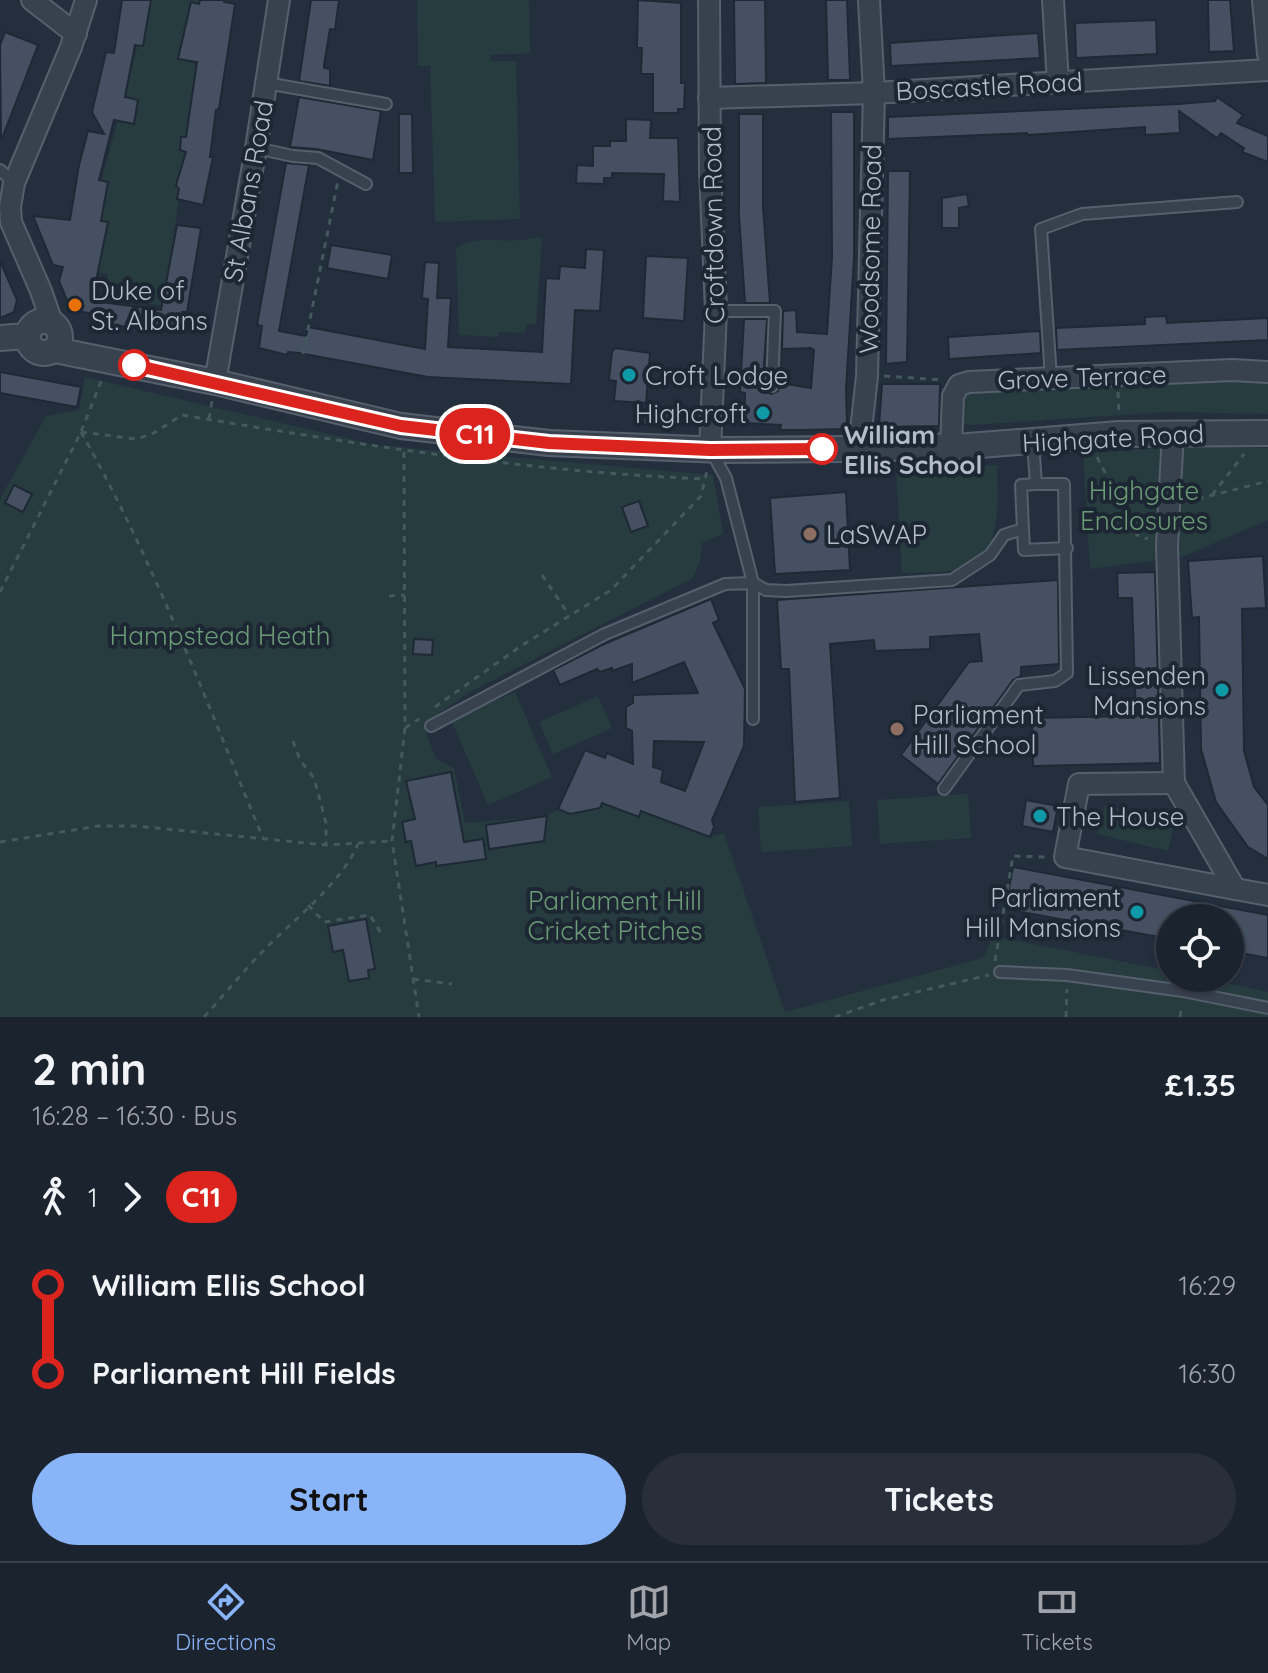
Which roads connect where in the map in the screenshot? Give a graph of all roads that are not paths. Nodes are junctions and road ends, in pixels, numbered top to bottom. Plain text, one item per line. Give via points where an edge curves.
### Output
1 (32, 0) edge
2 (86, 0) edge
3 (279, 0) edge
4 (709, 0) edge
5 (869, 0) edge
6 (1053, 0) edge
7 (1263, 0) edge
8 (76, 34) junction
9 (1268, 54) edge
10 (1268, 70) edge
11 (266, 83) junction
12 (1058, 83) junction
13 (874, 93) junction
14 (709, 98) junction
15 (386, 104) dead end
16 (256, 148) junction
17 (7, 177) edge
18 (366, 184) dead end
19 (1237, 202) dead end
20 (716, 311) junction
21 (52, 323) junction
22 (28, 336) junction
23 (0, 338) edge
24 (55, 350) junction
25 (1268, 372) edge
26 (1051, 378) junction
27 (215, 382) junction
28 (772, 386) dead end
29 (1173, 432) junction
30 (1258, 433) edge
31 (1033, 441) junction
32 (951, 446) junction
33 (859, 449) junction
34 (710, 450) junction
35 (1036, 484) junction
36 (1023, 529) junction
37 (1067, 548) junction
38 (753, 583) junction
39 (753, 719) dead end
40 (431, 726) dead end
41 (1174, 783) junction
42 (944, 789) dead end
43 (1235, 889) junction
44 (1268, 895) edge
45 (1000, 972) road end
46 (1268, 1008) edge

1 - 8 street
2 - 8 street
3 - 11 street, St Albans Road
4 - 14 street, Croftdown Road
5 - 13 street, Woodsome Road
6 - 12 street
7 - 9 street
8 - 17 street
10 - 12 street, Boscastle Road
11 - 15 lane
11 - 16 street, St Albans Road
12 - 13 street, Boscastle Road
13 - 14 street, Boscastle Road
13 - 33 street, Woodsome Road via 867,376
14 - 20 street, Croftdown Road
16 - 18 lane via 318,158
16 - 27 street, St Albans Road
17 - 21 street via 11,222
19 - 26 lane via 1082,214 1041,229
20 - 28 lane via 775,311
20 - 34 street, Croftdown Road
21 - 22 street via 33,325
21 - 24 street via 60,339
22 - 23 street
22 - 24 street via 37,352
24 - 27 street, Highgate Road
25 - 26 street, Grove Terrace
26 - 32 street, Grove Terrace via 959,385 953,396
27 - 34 street, Highgate Road via 401,426 549,443
29 - 30 street, Highgate Road
29 - 31 street, Highgate Road
29 - 41 street via 1167,545
31 - 32 street, Highgate Road
31 - 35 lane
32 - 33 street, Highgate Road
33 - 34 street, Highgate Road
34 - 38 lane via 726,478
35 - 36 lane via 1021,485
35 - 37 lane via 1064,484
36 - 37 lane via 1024,550
36 - 38 lane via 1004,535 990,555 952,580 786,591
37 - 42 lane via 1067,673 1055,681 1019,685
38 - 39 lane
38 - 40 lane via 725,584 605,634
41 - 43 street
41 - 43 street via 1079,784 1065,857
43 - 44 street
45 - 46 lane via 1067,975

